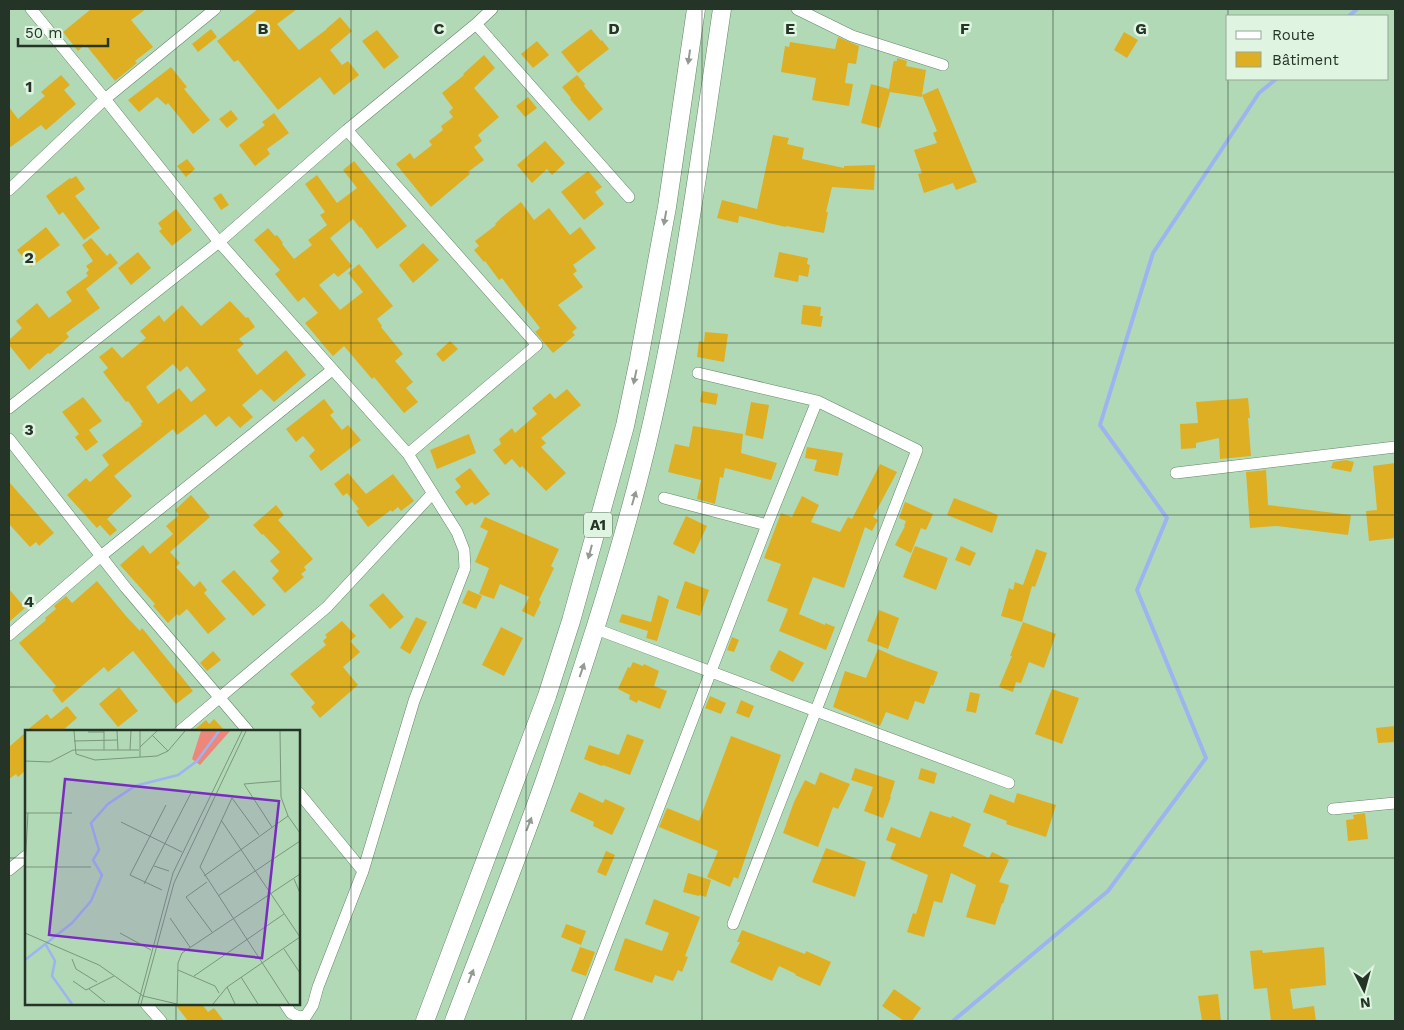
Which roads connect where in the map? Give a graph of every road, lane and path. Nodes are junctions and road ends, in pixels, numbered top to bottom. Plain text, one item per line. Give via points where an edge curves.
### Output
1 (31, 9) edge
2 (214, 9) edge
3 (492, 9) edge
4 (696, 9) edge
5 (722, 9) edge
6 (797, 9) edge
7 (476, 24) junction
8 (943, 65) dead end
9 (105, 99) junction
10 (347, 130) junction
11 (9, 190) edge
12 (629, 197) dead end
13 (219, 242) junction
14 (332, 370) junction
15 (698, 374) dead end
16 (817, 401) junction
17 (9, 408) edge
18 (9, 439) edge
19 (1395, 447) edge
20 (408, 454) junction
21 (1176, 473) dead end
22 (432, 494) junction
23 (664, 498) dead end
24 (767, 525) junction
25 (101, 556) junction
26 (596, 629) junction
27 (9, 635) edge
28 (711, 673) junction
29 (220, 697) junction
30 (815, 711) junction
31 (181, 730) edge
32 (247, 730) edge
33 (1009, 783) dead end
34 (300, 794) edge
35 (1395, 803) edge
36 (1333, 809) dead end
37 (25, 859) edge
38 (9, 870) edge
39 (363, 871) junction
40 (733, 924) dead end
41 (147, 1005) edge
42 (286, 1005) edge
43 (161, 1021) edge
44 (425, 1021) edge
45 (454, 1021) edge
46 (577, 1021) edge

1 - 9 street
2 - 9 street
3 - 7 street
4 -> 44 main road, A1 via 667,207 625,426 547,696
26 -> 5 main road, A1 via 636,491 664,368 695,193
6 - 8 street via 852,36
7 - 10 street
7 - 12 street
9 - 11 street
9 - 13 street
10 - 13 street
10 - 20 street via 537,345
13 - 14 street
13 - 17 street
14 - 20 street
14 - 25 street
15 - 16 street
16 - 24 street
16 - 30 street via 917,450
18 - 25 street
19 - 21 street
20 - 22 street
22 - 29 street via 326,607
22 - 39 street via 457,532 464,550 465,568 414,701
23 - 24 street
24 - 28 street
25 - 27 street
25 - 29 street
26 - 28 street
45 -> 26 main road, A1 via 546,776
28 - 30 street
28 - 46 street
29 - 31 street
29 - 32 street
30 - 33 street
30 - 40 street
34 - 39 street
35 - 36 street
37 - 38 street
39 - 42 street via 313,1005 306,1016 299,1017
41 - 43 street

